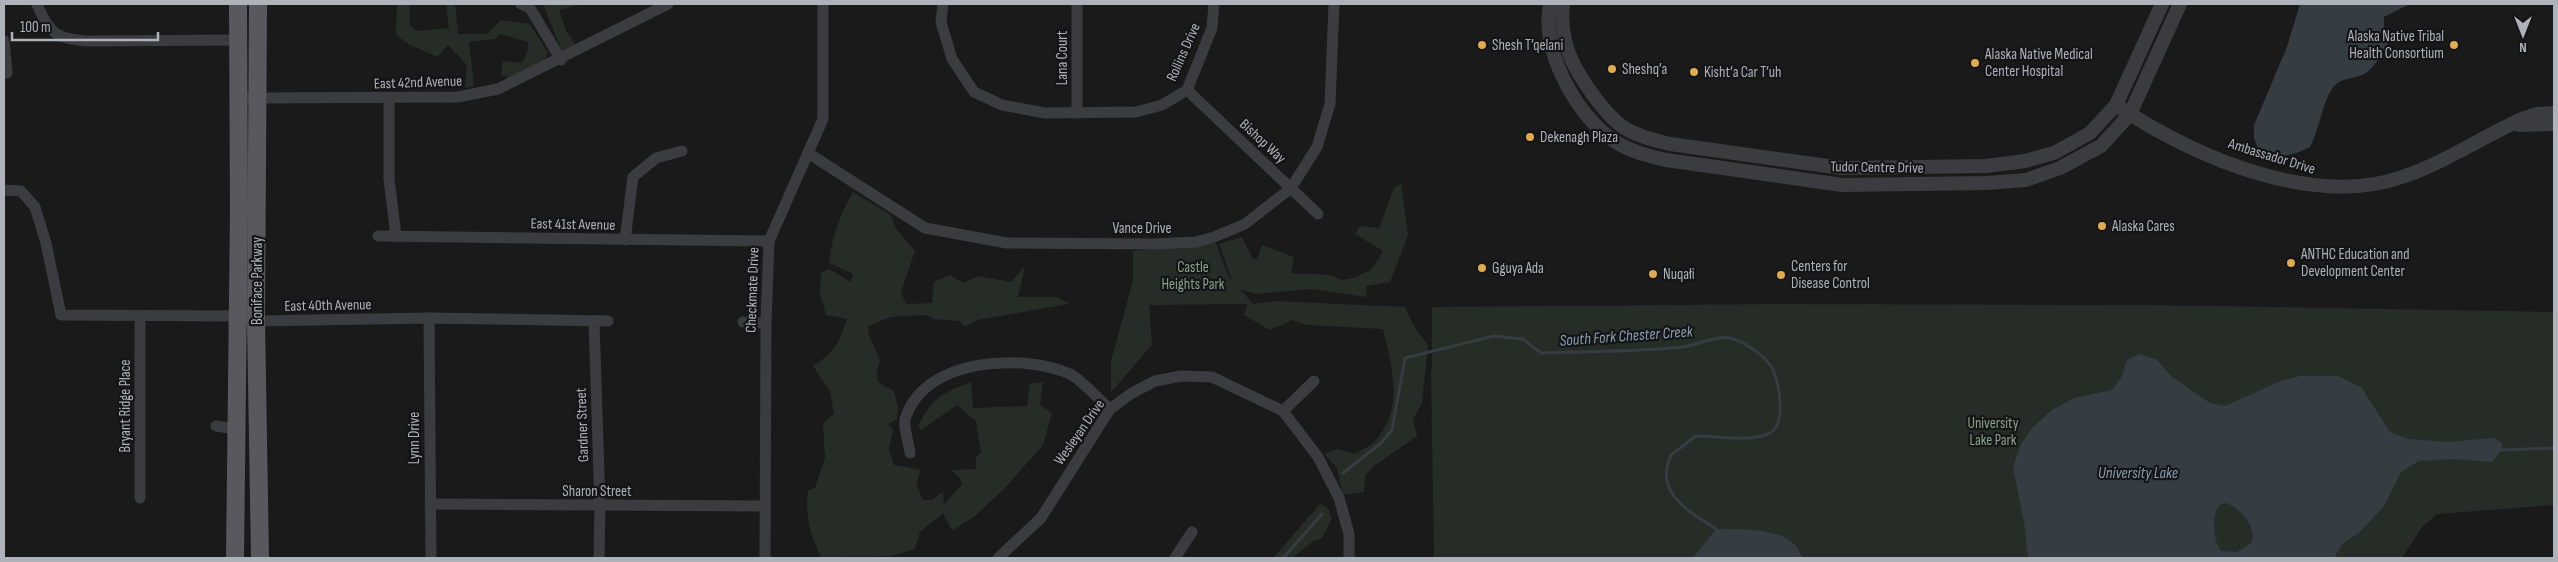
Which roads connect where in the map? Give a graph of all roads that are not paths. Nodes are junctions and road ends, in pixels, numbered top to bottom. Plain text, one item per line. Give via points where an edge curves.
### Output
1 (37, 4) edge
2 (238, 4) edge
3 (258, 4) edge
4 (521, 4) edge
5 (668, 4) edge
6 (823, 4) edge
7 (943, 4) edge
8 (1077, 4) edge
9 (1214, 4) edge
10 (1334, 4) edge
11 (1550, 4) edge
12 (1563, 4) edge
13 (2162, 4) edge
14 (2180, 4) edge
15 (4, 40) edge
16 (238, 40) junction
17 (561, 60) junction
18 (6, 73) dead end
19 (1187, 90) junction
20 (238, 98) junction
21 (257, 98) junction
22 (389, 98) junction
23 (2116, 105) junction
24 (1077, 113) junction
25 (2554, 113) edge
26 (2130, 114) junction
27 (2554, 124) edge
28 (2509, 126) junction
29 (682, 151) dead end
30 (808, 153) junction
31 (1291, 188) junction
32 (4, 190) edge
33 (1318, 214) dead end
34 (378, 236) dead end
35 (396, 236) junction
36 (625, 240) junction
37 (769, 241) junction
38 (140, 315) junction
39 (237, 316) junction
40 (429, 318) junction
41 (256, 321) junction
42 (594, 321) junction
43 (608, 321) dead end
44 (743, 322) dead end
45 (766, 323) junction
46 (1314, 381) dead end
47 (1110, 409) junction
48 (1283, 411) junction
49 (216, 426) dead end
50 (237, 429) junction
51 (910, 453) dead end
52 (140, 498) dead end
53 (430, 504) junction
54 (600, 506) junction
55 (764, 506) junction
56 (1192, 532) dead end
57 (236, 558) edge
58 (260, 558) edge
59 (431, 558) edge
60 (599, 558) edge
61 (765, 558) edge
62 (998, 558) edge
63 (1175, 558) edge
64 (1349, 558) edge

1 - 16 street via 48,28 70,39
2 - 16 main road, Boniface Parkway
3 - 21 main road, Boniface Parkway
4 - 17 street via 530,8
5 - 17 street, East 42nd Avenue
6 - 30 street, Checkmate Drive via 823,119
7 - 24 street, Rollins Drive via 941,22 952,60 974,92 1002,105 1045,113
8 - 24 street, Lana Court
9 - 19 street, Rollins Drive via 1212,28
10 - 31 street, Vance Drive via 1330,104 1317,147
11 - 26 street, Tudor Centre Drive via 1548,24 1551,41 1573,96 1613,141 1639,153 1666,160 1842,185 2026,180 2060,168 2101,146
12 - 23 street, Tudor Centre Drive via 1565,41 1572,63 1597,100 1623,127 1670,144 1842,168 1986,166 2024,161 2060,150 2090,133
13 - 23 street, Tudor Centre Drive
14 - 26 street, Tudor Centre Drive
15 - 18 street
16 - 20 main road, Boniface Parkway
17 - 22 street, East 42nd Avenue via 498,89 458,97
19 - 24 street, Rollins Drive via 1162,105 1136,112
19 - 31 street, Bishop Way
20 - 21 street, East 42nd Avenue
20 - 39 main road, Boniface Parkway
21 - 22 street, East 42nd Avenue
21 - 41 main road, Boniface Parkway
22 - 35 street via 389,179
23 - 26 street, Ambassador Drive
25 - 28 street, Ambassador Drive via 2527,117
26 - 28 street, Ambassador Drive via 2199,150 2246,169 2297,184 2333,188 2370,185 2404,177
27 - 28 street, Ambassador Drive
29 - 36 street via 656,158 632,177
30 - 31 street, Vance Drive via 926,228 1007,243 1196,242 1245,224
30 - 37 street, Checkmate Drive
31 - 33 street, Bishop Way
32 - 38 street, East 40th Avenue via 21,191 35,207 61,315
34 - 35 street, East 41st Avenue
35 - 36 street, East 41st Avenue
36 - 37 street, East 41st Avenue
37 - 45 street, Checkmate Drive
38 - 39 street, East 40th Avenue
38 - 52 street, Bryant Ridge Place
39 - 41 street, East 40th Avenue
39 - 50 main road, Boniface Parkway
40 - 41 street, East 40th Avenue
40 - 42 street, East 40th Avenue
40 - 53 street, Lynn Drive
41 - 58 main road, Boniface Parkway
42 - 43 street, East 40th Avenue
42 - 54 street, Gardner Street
44 - 45 street
45 - 55 street, Checkmate Drive
46 - 48 street
47 - 48 street, Wesleyan Drive via 1155,381 1181,376 1212,377
47 - 51 street via 1071,375 1031,364 984,363 948,373 919,392 905,418
47 - 62 street, Wesleyan Drive via 1041,518
48 - 64 street, Wesleyan Drive via 1318,457 1339,498 1348,534
49 - 50 street
50 - 57 main road, Boniface Parkway
53 - 54 street, Sharon Street
53 - 59 street, Lynn Drive
54 - 55 street, Sharon Street
54 - 60 street, Gardner Street
55 - 61 street, Checkmate Drive
56 - 63 street

